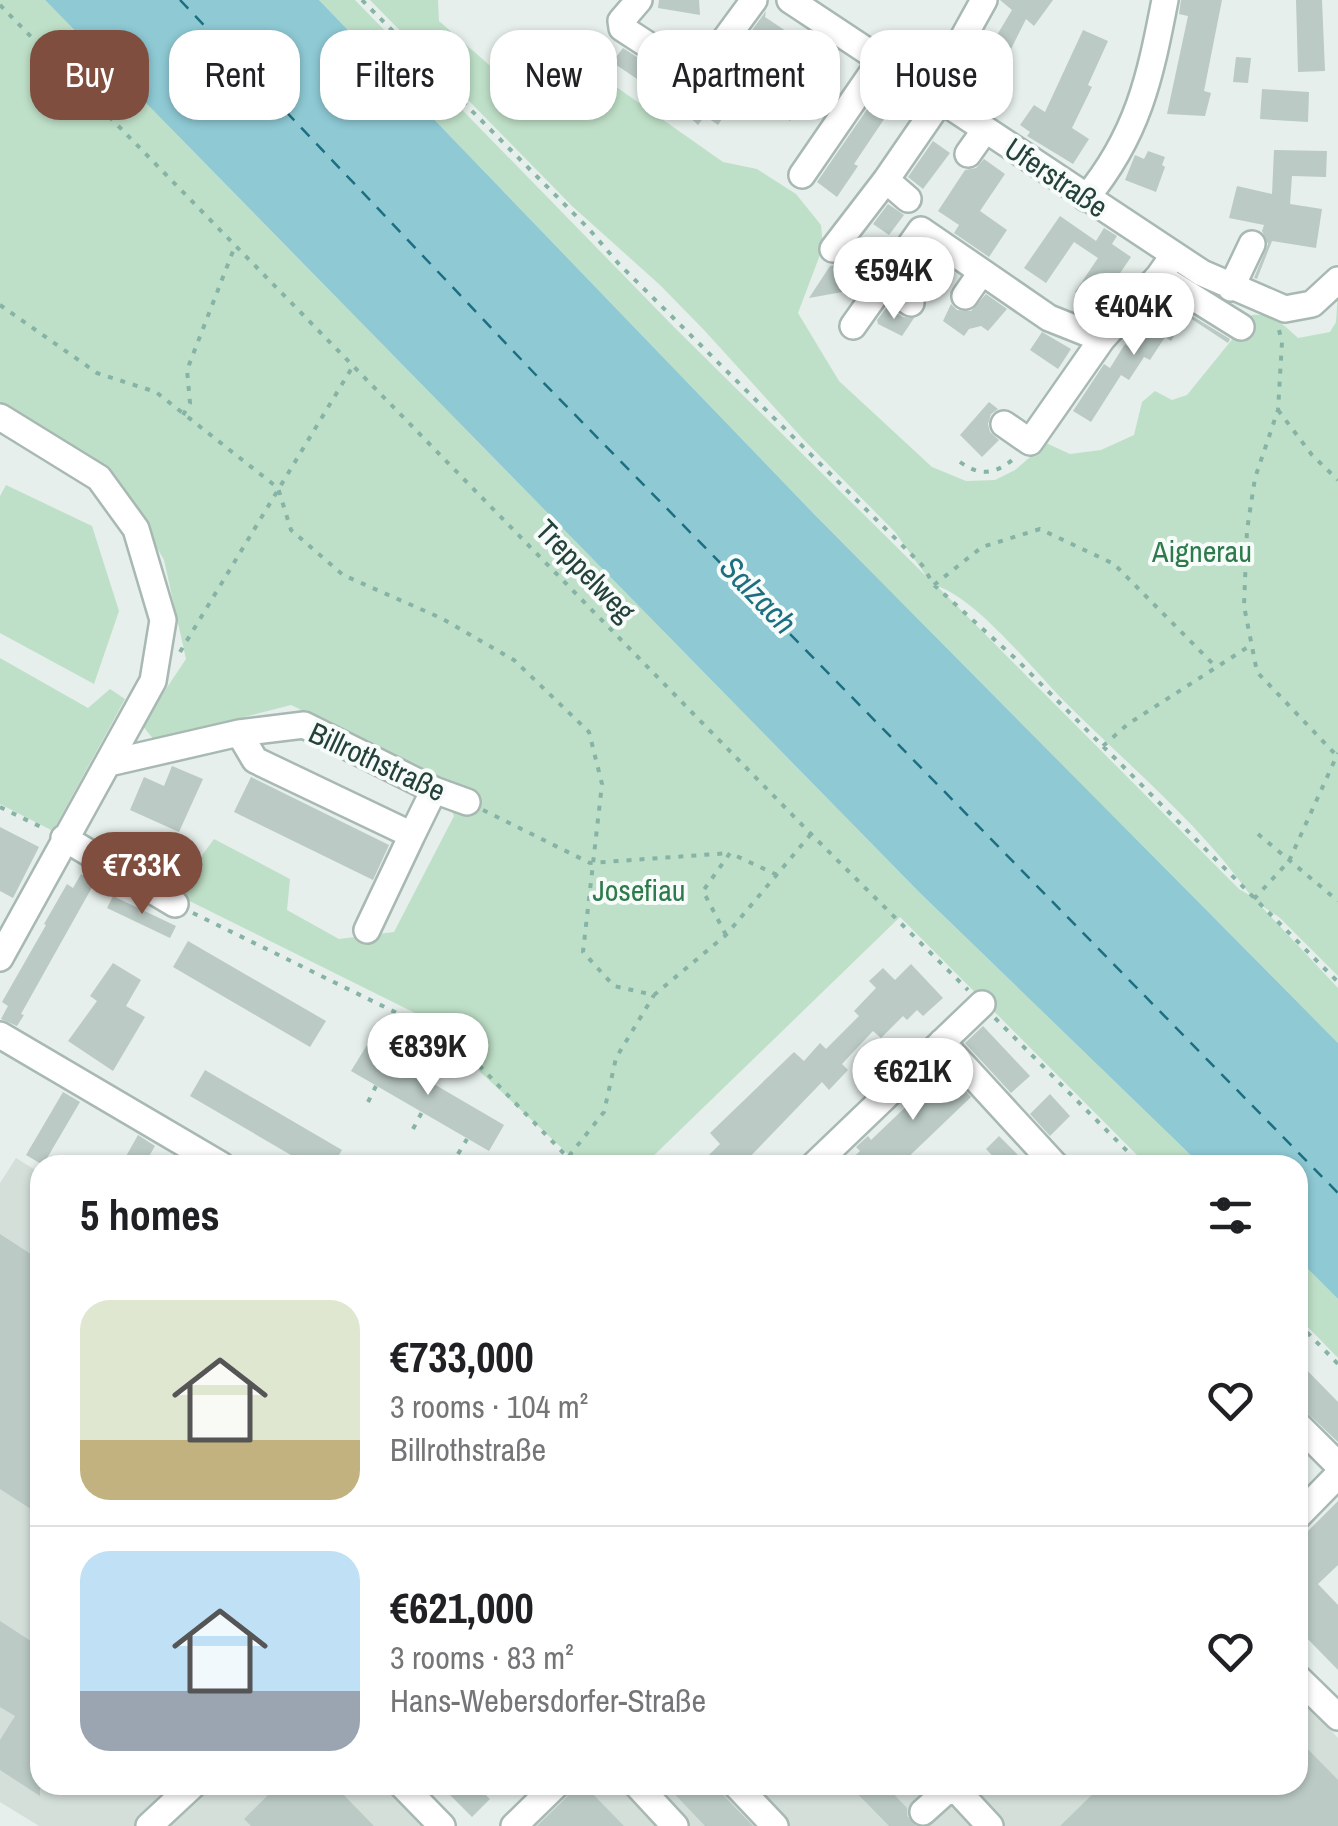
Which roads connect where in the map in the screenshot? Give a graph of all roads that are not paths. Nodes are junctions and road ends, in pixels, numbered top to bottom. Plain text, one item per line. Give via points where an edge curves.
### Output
1 (638, 0) edge
2 (754, 0) edge
3 (790, 0) edge
4 (1165, 0) edge
5 (860, 46) edge
6 (860, 91) edge
7 (927, 120) edge
8 (934, 120) edge
9 (970, 120) edge
10 (931, 130) dead end
11 (985, 130) junction
12 (968, 154) dead end
13 (802, 175) dead end
14 (886, 180) junction
15 (1069, 196) junction
16 (908, 199) dead end
17 (1252, 244) dead end
18 (834, 249) dead end
19 (1166, 266) junction
20 (981, 272) junction
21 (1338, 280) edge
22 (882, 284) junction
23 (1231, 288) junction
24 (965, 296) dead end
25 (911, 303) dead end
26 (853, 326) dead end
27 (1242, 327) dead end
28 (1102, 339) junction
29 (0, 417) edge
30 (1004, 424) dead end
31 (239, 733) junction
32 (109, 763) junction
33 (434, 790) junction
34 (467, 802) road end
35 (412, 835) junction
36 (64, 838) junction
37 (175, 904) road end
38 (366, 930) dead end
39 (0, 958) edge
40 (982, 1004) road end
41 (0, 1035) edge
42 (942, 1042) junction
43 (204, 1155) edge
44 (824, 1155) edge
45 (1046, 1155) edge
46 (1308, 1435) edge
47 (1338, 1465) edge
48 (1338, 1476) edge
49 (1308, 1506) edge
50 (1308, 1688) edge
51 (1338, 1717) edge
52 (182, 1795) edge
53 (412, 1795) edge
54 (546, 1795) edge
55 (646, 1795) edge
56 (746, 1795) edge
57 (942, 1795) edge
58 (961, 1795) edge
59 (924, 1812) dead end
60 (149, 1826) edge
61 (442, 1826) edge
62 (514, 1826) edge
63 (675, 1826) edge
64 (775, 1826) edge
65 (990, 1826) edge

1 - 2 street via 620,21 622,28 695,72
3 - 5 street, Uferstraße
4 - 15 street via 1152,70 1118,154
6 - 13 street
7 - 14 street
8 - 10 street
9 - 11 street, Uferstraße
11 - 12 street
11 - 15 street, Uferstraße
14 - 16 street
14 - 18 street
15 - 19 street, Uferstraße
17 - 23 street
19 - 23 street, Uferstraße
19 - 27 street
19 - 28 street
20 - 22 street via 922,230
20 - 24 street
20 - 28 street via 1049,318
21 - 23 street, Uferstraße via 1295,310
22 - 25 street
22 - 26 street
28 - 30 street via 1034,437
29 - 32 street via 99,478 136,529 163,620 152,681
31 - 32 street, Billrothstraße
31 - 33 street, Billrothstraße via 304,725
31 - 35 street via 255,760
32 - 36 street
33 - 34 street, Billrothstraße
33 - 35 street
35 - 38 street
36 - 37 street
36 - 39 street
40 - 42 street
41 - 43 street
42 - 44 street
42 - 45 street
46 - 47 street
48 - 49 street
50 - 51 street
52 - 60 street
53 - 61 street
54 - 62 street
55 - 63 street
56 - 64 street
57 - 59 street
58 - 65 street

